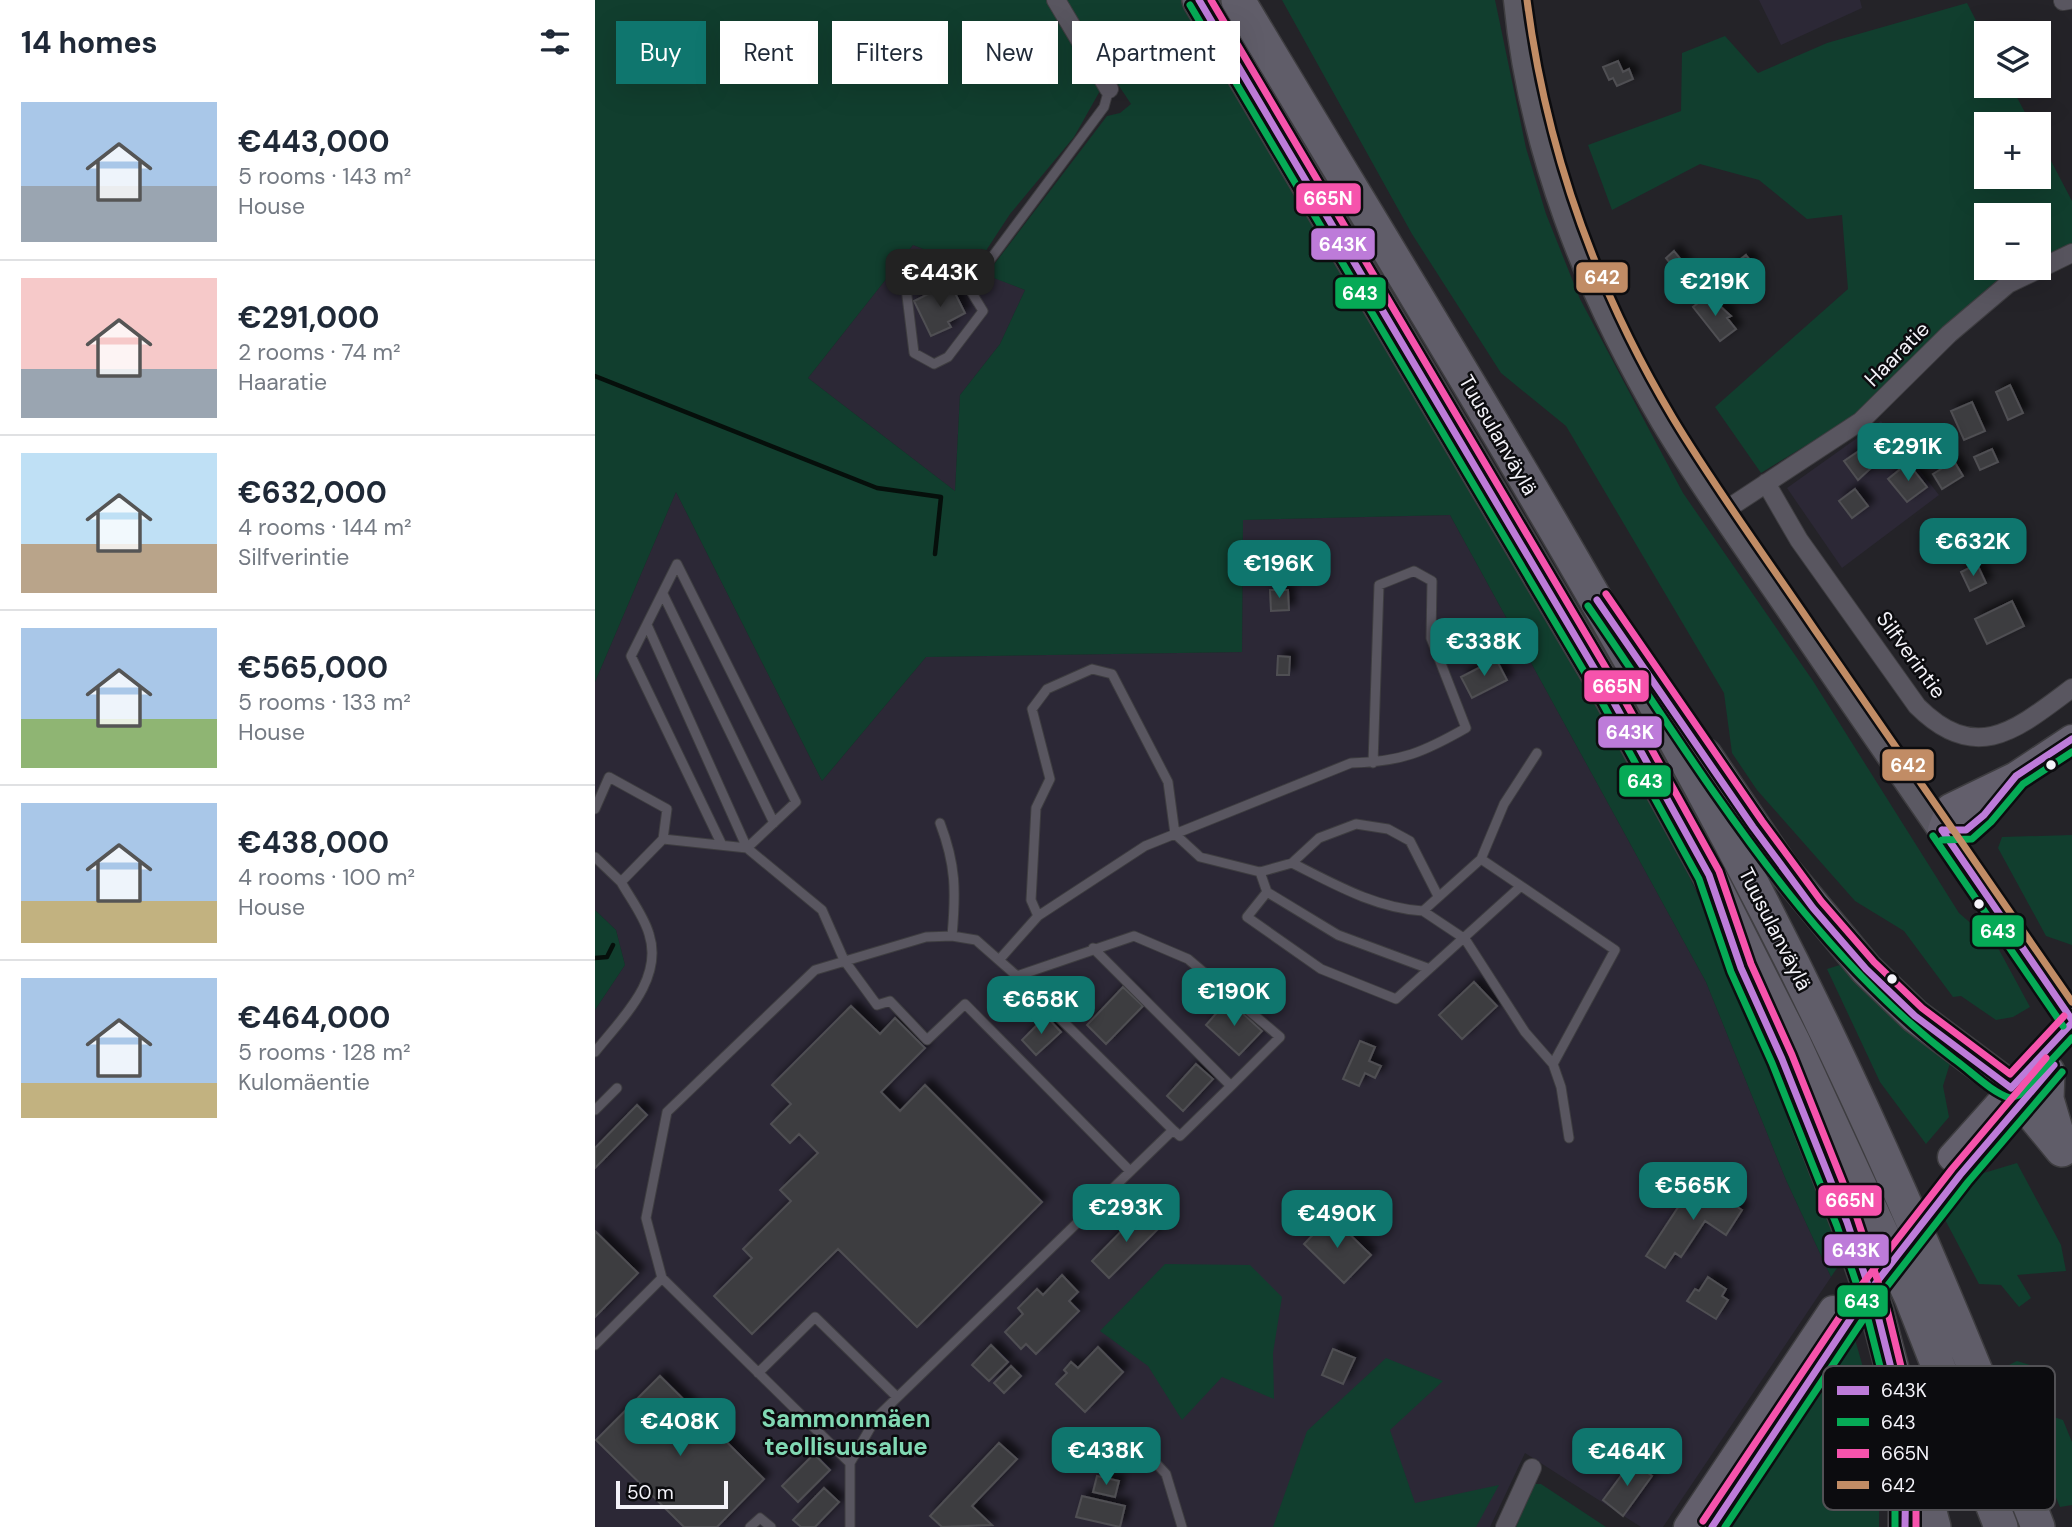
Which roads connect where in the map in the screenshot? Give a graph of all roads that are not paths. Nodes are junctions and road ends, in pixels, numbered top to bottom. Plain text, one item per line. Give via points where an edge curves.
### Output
1 (1056, 0) edge
2 (1199, 0) edge
3 (1238, 0) edge
4 (1516, 0) edge
5 (1109, 89) joint
6 (2072, 253) edge
7 (969, 288) junction
8 (1766, 484) junction
9 (1721, 513) junction
10 (1583, 581) junction
11 (663, 594) junction
12 (648, 627) junction
13 (2072, 688) edge
14 (2072, 739) edge
15 (1537, 753) dead end
16 (1373, 762) junction
17 (595, 810) edge
18 (774, 823) junction
19 (940, 823) dead end
20 (1942, 830) junction
21 (1175, 834) junction
22 (663, 839) junction
23 (722, 845) junction
24 (747, 848) junction
25 (595, 857) edge
26 (1481, 859) junction
27 (1292, 863) junction
28 (1260, 872) junction
29 (1709, 875) junction
30 (621, 881) junction
31 (1521, 886) junction
32 (1267, 892) junction
33 (1438, 896) junction
34 (1423, 911) junction
35 (1038, 916) junction
36 (952, 936) junction
37 (1465, 939) junction
38 (1093, 948) junction
39 (844, 960) junction
40 (999, 960) junction
41 (1427, 968) junction
42 (1017, 976) junction
43 (2072, 1022) edge
44 (2072, 1046) edge
45 (595, 1052) edge
46 (1553, 1065) junction
47 (2048, 1072) junction
48 (1231, 1086) junction
49 (617, 1088) dead end
50 (2017, 1093) junction
51 (595, 1110) edge
52 (1173, 1130) junction
53 (1569, 1138) dead end
54 (2067, 1161) edge
55 (1130, 1171) junction
56 (662, 1278) junction
57 (1838, 1321) junction
58 (595, 1345) edge
59 (1891, 1366) edge
60 (1938, 1366) edge
61 (1974, 1366) edge
62 (758, 1373) junction
63 (897, 1397) junction
64 (1129, 1433) dead end
65 (850, 1463) junction
66 (1532, 1468) dead end
67 (1929, 1510) edge
68 (1994, 1510) edge
69 (2031, 1510) edge
70 (750, 1527) edge
71 (771, 1527) edge
72 (849, 1527) edge
73 (1182, 1527) edge
74 (1505, 1527) edge
75 (1688, 1527) edge
76 (1712, 1527) edge
77 (1934, 1527) edge
78 (2001, 1527) edge
79 (2038, 1527) edge

1 - 5 street
2 - 29 highway, Tuusulanväylä via 1607,690
3 - 10 highway, Tuusulanväylä
4 - 9 main road via 1543,147 1591,281 1636,373
5 - 7 lane via 1104,107
6 - 8 street, Haaratie via 2008,284 1949,334 1861,421
7 - 7 lane via 983,311 948,357 934,364 914,353 906,288 947,268
8 - 9 street, Haaratie
8 - 13 street, Silfverintie via 1799,540 1917,706 1937,727 1970,740 2003,734
9 - 20 main road
10 - 50 highway via 1753,827 1822,918 1915,1016
10 - 61 highway, Tuusulanväylä via 1704,793 1821,1020
11 - 12 lane
11 - 18 lane
11 - 18 lane via 677,564 796,802
12 - 23 lane via 631,656
12 - 24 lane
14 - 20 main road via 2017,776 1966,830
15 - 26 lane via 1504,804
16 - 16 lane via 1423,752 1467,728 1431,638 1432,581 1413,570 1379,585
16 - 21 lane via 1351,763
17 - 22 lane via 609,777 667,809
18 - 24 lane
19 - 36 lane via 953,858
20 - 43 main road
21 - 28 lane via 1200,856
21 - 35 lane via 1145,846
21 - 35 lane via 1168,782 1112,674 1092,668 1047,690 1032,709 1050,779 1036,808 1031,900
22 - 23 lane
22 - 30 lane
23 - 24 lane
24 - 39 lane via 822,910
25 - 30 lane
26 - 31 lane
26 - 33 lane
27 - 28 lane
27 - 33 lane via 1319,838 1356,824 1388,829 1411,841
27 - 34 lane via 1394,909
28 - 32 lane
29 - 59 highway via 1741,968 1783,1059 1847,1222
29 - 60 highway, Tuusulanväylä via 1793,1041
30 - 45 lane via 650,935 651,964 643,992
31 - 37 lane
31 - 46 lane via 1615,950
32 - 41 lane via 1338,935
32 - 41 lane via 1247,917 1321,969 1396,999
33 - 34 lane
34 - 37 lane
35 - 40 lane
36 - 39 lane via 926,937
36 - 40 lane via 976,940
37 - 41 lane
37 - 46 lane via 1525,1032
38 - 42 lane
38 - 48 lane
38 - 48 lane via 1134,936 1188,959 1280,1037
39 - 55 lane via 877,1005 890,1001 927,1040 965,1004
39 - 56 lane via 815,970 667,1112 646,1218
40 - 42 lane
42 - 52 lane
43 - 50 main road
44 - 47 main road
46 - 53 lane
47 - 50 main road
47 - 54 highway via 2047,1099
48 - 52 lane via 1180,1136
49 - 51 lane
50 - 54 highway
50 - 57 main road, bridge via 1956,1166 1865,1297
52 - 55 lane
55 - 63 lane
56 - 58 lane
56 - 62 lane
57 - 75 main road
57 - 76 main road
62 - 63 lane via 815,1317
62 - 65 lane
63 - 65 lane via 876,1418
64 - 73 lane via 1166,1474
65 - 72 lane
66 - 74 street
67 - 77 highway
68 - 78 highway, Tuusulanväylä
69 - 79 highway, Tuusulanväylä
70 - 71 lane via 760,1518

